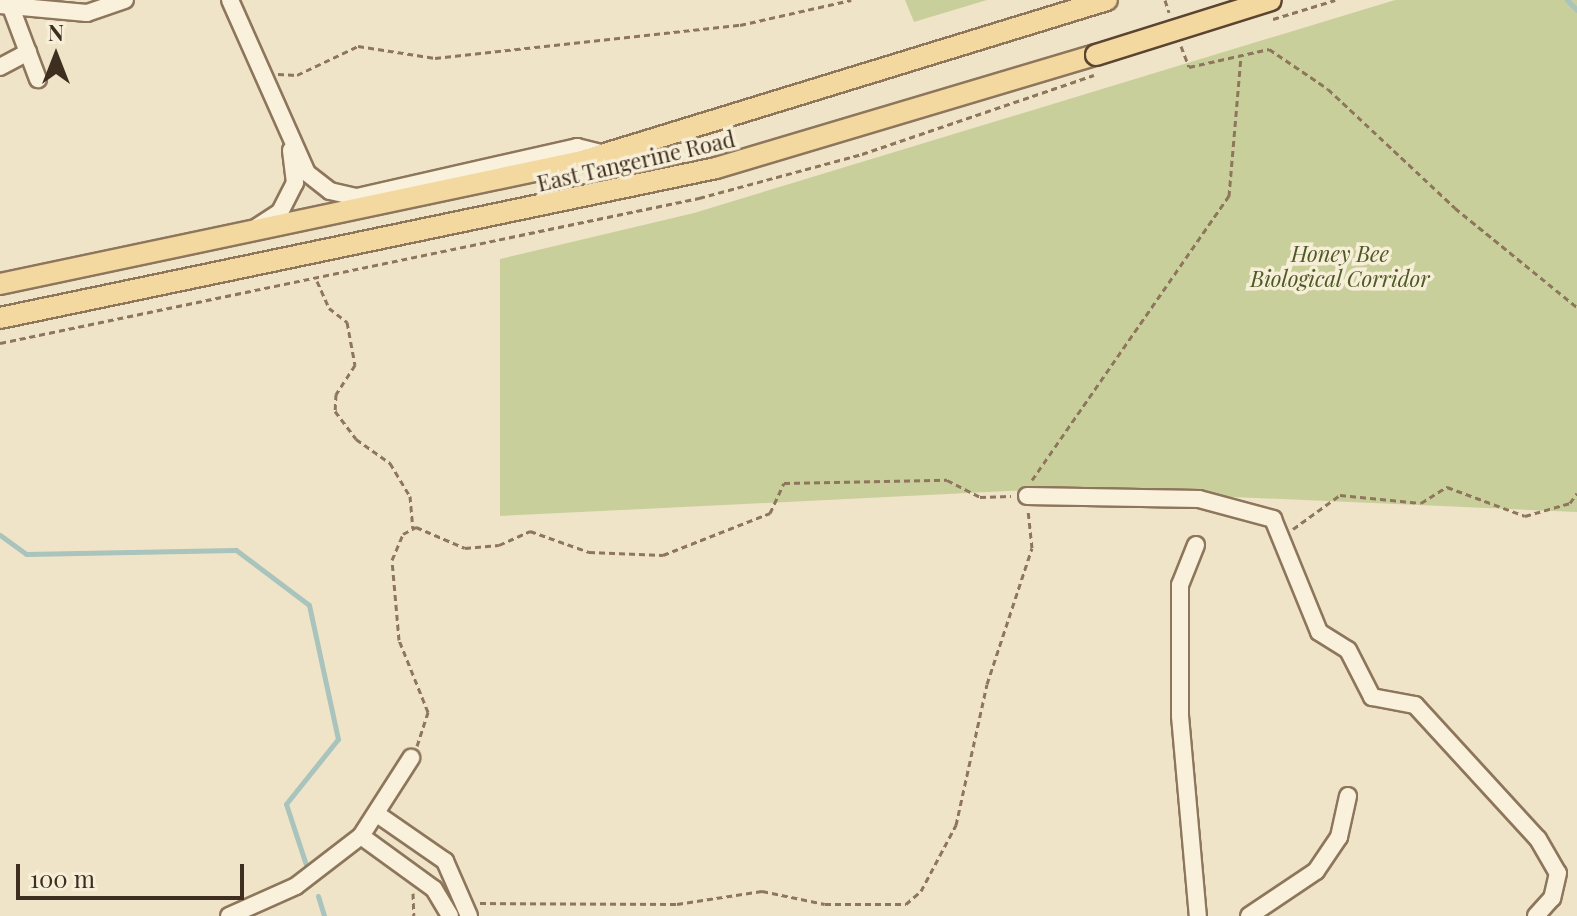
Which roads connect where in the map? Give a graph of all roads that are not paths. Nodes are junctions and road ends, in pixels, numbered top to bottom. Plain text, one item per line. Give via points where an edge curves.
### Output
1 (125, 0) edge
2 (230, 0) edge
3 (1107, 0) edge
4 (1271, 0) edge
5 (6, 8) edge
6 (28, 52) junction
7 (0, 67) edge
8 (38, 79) dead end
9 (289, 133) junction
10 (607, 154) junction
11 (245, 235) junction
12 (0, 284) edge
13 (0, 318) edge
14 (1027, 496) road end
15 (1196, 545) dead end
16 (411, 758) road end
17 (1348, 796) dead end
18 (377, 814) junction
19 (361, 836) junction
20 (467, 910) edge
21 (229, 916) edge
22 (450, 916) edge
23 (1198, 916) edge
24 (1249, 916) edge
25 (1536, 916) edge

1 - 5 street via 104,11
2 - 9 street
3 - 10 main road, East Tangerine Road
4 - 13 main road, East Tangerine Road, bridge via 1099,64 703,171
5 - 6 street
6 - 7 street
6 - 8 street
9 - 10 street via 307,173 330,191 357,197 577,147
9 - 11 street via 295,183 280,212
10 - 11 main road, East Tangerine Road
11 - 12 main road, East Tangerine Road
14 - 25 street via 1199,499 1253,509 1285,535 1319,632 1348,650 1372,697 1415,705 1538,839 1558,873 1552,898
15 - 23 street via 1180,585 1180,701
16 - 18 street
17 - 24 street via 1339,837 1316,871
18 - 19 street
18 - 20 street via 445,861
19 - 21 street via 296,886
19 - 22 street via 382,845 418,882 434,889

